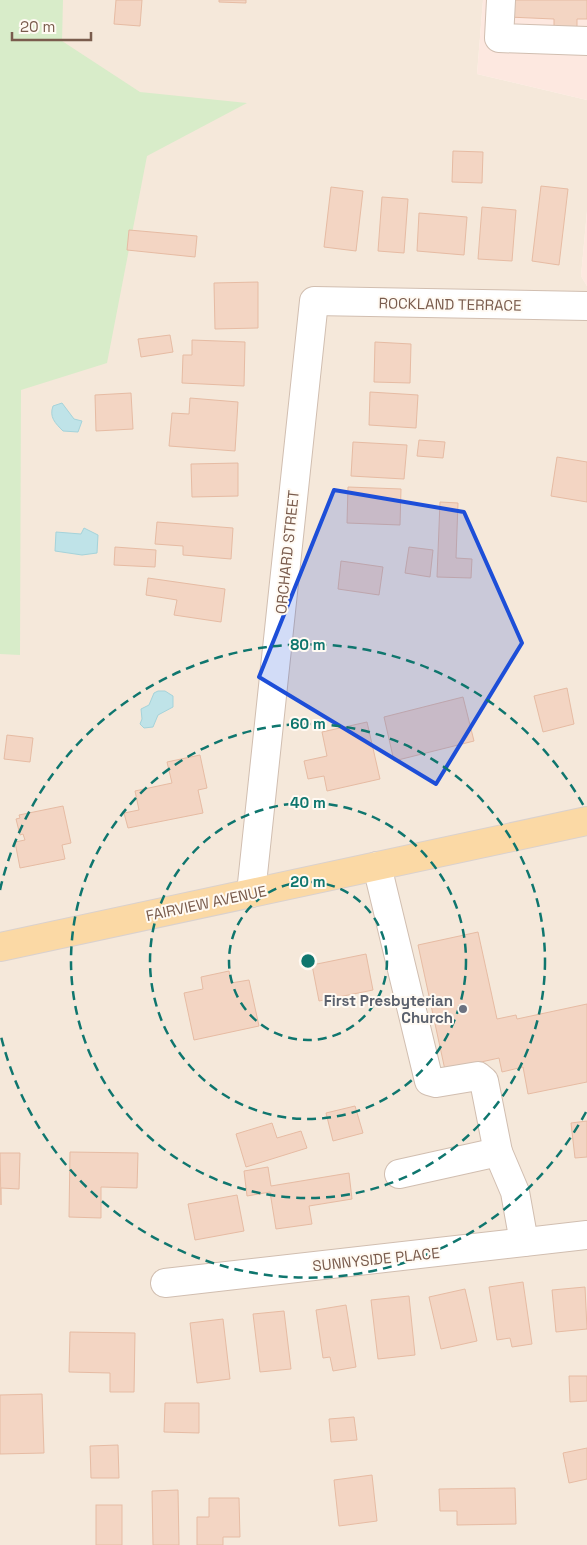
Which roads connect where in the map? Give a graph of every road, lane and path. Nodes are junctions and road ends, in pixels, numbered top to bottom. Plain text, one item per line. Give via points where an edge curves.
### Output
1 (501, 0) edge
2 (587, 41) edge
3 (314, 301) joint
4 (587, 306) edge
5 (587, 821) edge
6 (377, 866) junction
7 (251, 893) junction
8 (0, 947) edge
9 (498, 1152) junction
10 (399, 1174) dead end
11 (587, 1235) edge
12 (524, 1242) junction
13 (165, 1283) dead end

1 - 2 street via 499,38
3 - 4 street, ROCKLAND TERRACE
3 - 7 street, ORCHARD STREET
5 - 6 main road, FAIRVIEW AVENUE
6 - 7 main road, FAIRVIEW AVENUE
6 - 9 street via 429,1081 436,1083 478,1076 484,1081
7 - 8 main road, FAIRVIEW AVENUE
9 - 10 street
9 - 12 street via 515,1192
11 - 12 street, SUNNYSIDE PLACE
12 - 13 street, SUNNYSIDE PLACE

